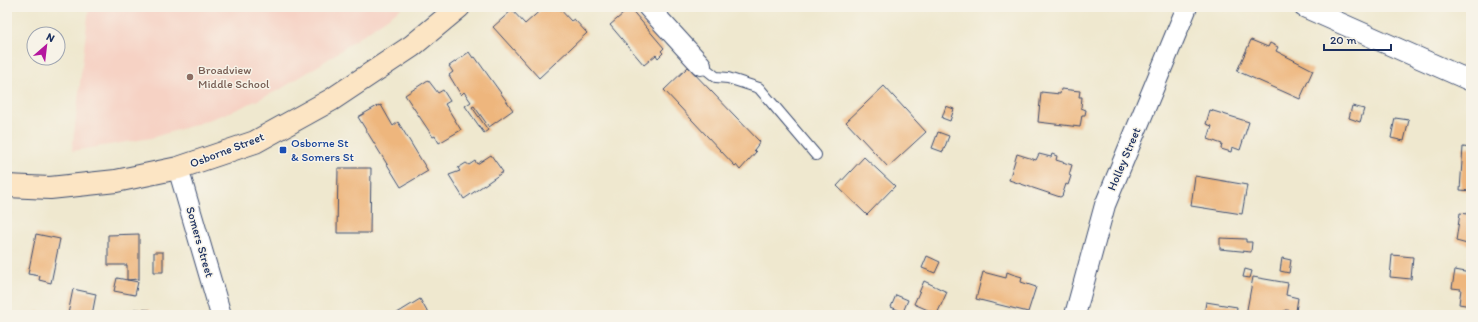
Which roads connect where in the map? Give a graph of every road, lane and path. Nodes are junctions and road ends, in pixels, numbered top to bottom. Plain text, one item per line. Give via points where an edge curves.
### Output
1 (459, 7) edge
2 (648, 7) edge
3 (1187, 7) edge
4 (1304, 7) edge
5 (702, 65) joint
6 (1471, 81) edge
7 (816, 155) dead end
8 (178, 168) junction
9 (7, 186) edge
10 (221, 315) edge
11 (1075, 315) edge

1 - 8 main road, Osborne Street via 412,46 331,100 255,142
2 - 5 street
3 - 11 street, Holley Street via 1105,205
4 - 6 street
5 - 7 lane via 716,77 728,78 759,88
8 - 9 main road, Osborne Street via 102,183 50,188
8 - 10 street, Somers Street

